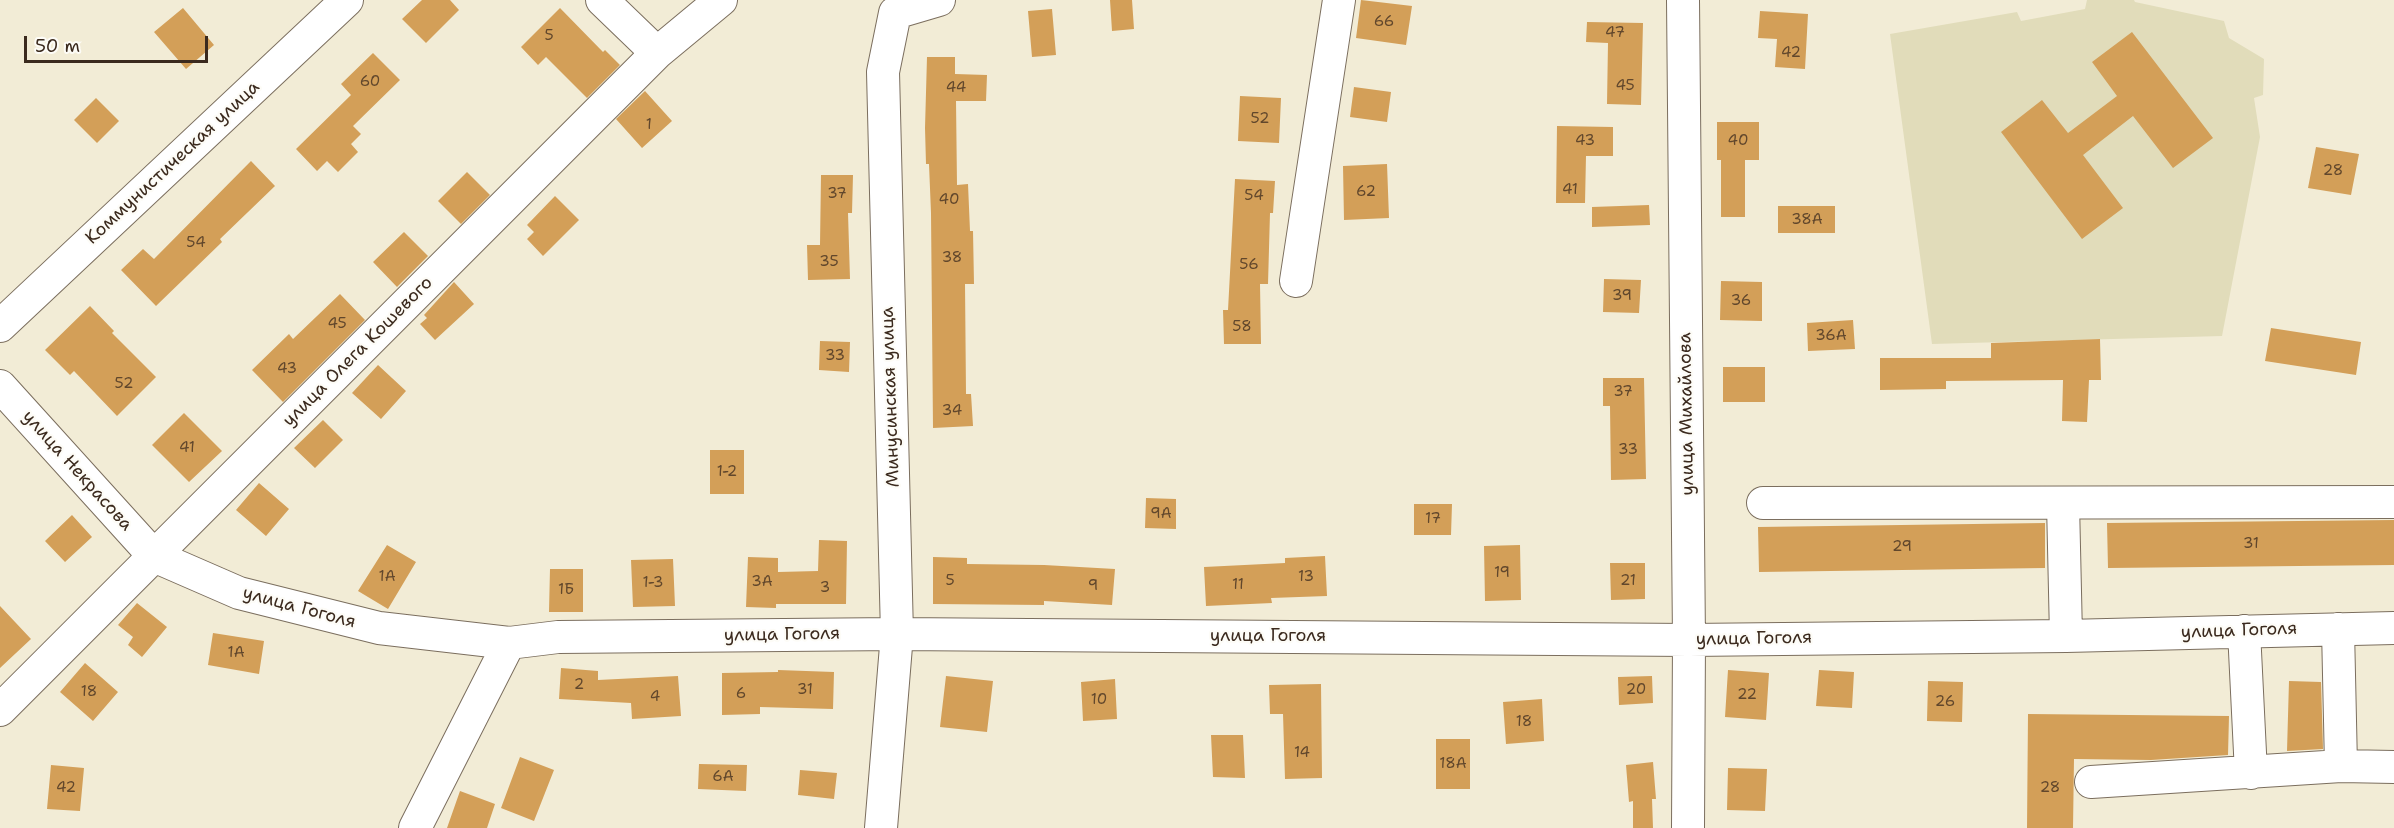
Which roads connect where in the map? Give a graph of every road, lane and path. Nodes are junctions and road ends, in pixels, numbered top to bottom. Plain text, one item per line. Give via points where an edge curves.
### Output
1 (347, 0) edge
2 (602, 0) edge
3 (721, 0) edge
4 (939, 0) edge
5 (1338, 0) edge
6 (1683, 0) edge
7 (657, 53) junction
8 (1296, 281) dead end
9 (0, 326) edge
10 (0, 386) edge
11 (2063, 502) junction
12 (2394, 502) edge
13 (1763, 503) dead end
14 (154, 556) junction
15 (2394, 628) edge
16 (2338, 629) junction
17 (2244, 631) junction
18 (897, 634) junction
19 (2066, 636) junction
20 (1689, 640) junction
21 (509, 643) junction
22 (0, 710) edge
23 (2341, 766) junction
24 (2394, 766) edge
25 (2251, 773) junction
26 (2091, 782) dead end
27 (415, 828) edge
28 (881, 828) edge
29 (1688, 828) edge

1 - 9 street, Коммунистическая улица
2 - 7 street
3 - 7 street, улица Олега Кошевого
4 - 18 street, Минусинская улица via 896,13 883,72
5 - 8 street
6 - 20 street, улица Михайлова
7 - 14 street, улица Олега Кошевого
10 - 14 street, улица Некрасова
11 - 12 street
11 - 13 street
11 - 19 street
14 - 21 street, улица Гоголя via 239,593 379,628
14 - 22 street, улица Олега Кошевого
15 - 16 street, улица Гоголя
16 - 17 street, улица Гоголя
16 - 23 street
17 - 19 street, улица Гоголя
17 - 25 street
18 - 20 street, улица Гоголя
18 - 21 street, улица Гоголя via 558,637
18 - 28 street, Минусинская улица
19 - 20 street, улица Гоголя
20 - 29 street, улица Михайлова
21 - 27 street
23 - 24 street
23 - 25 street
25 - 26 street

